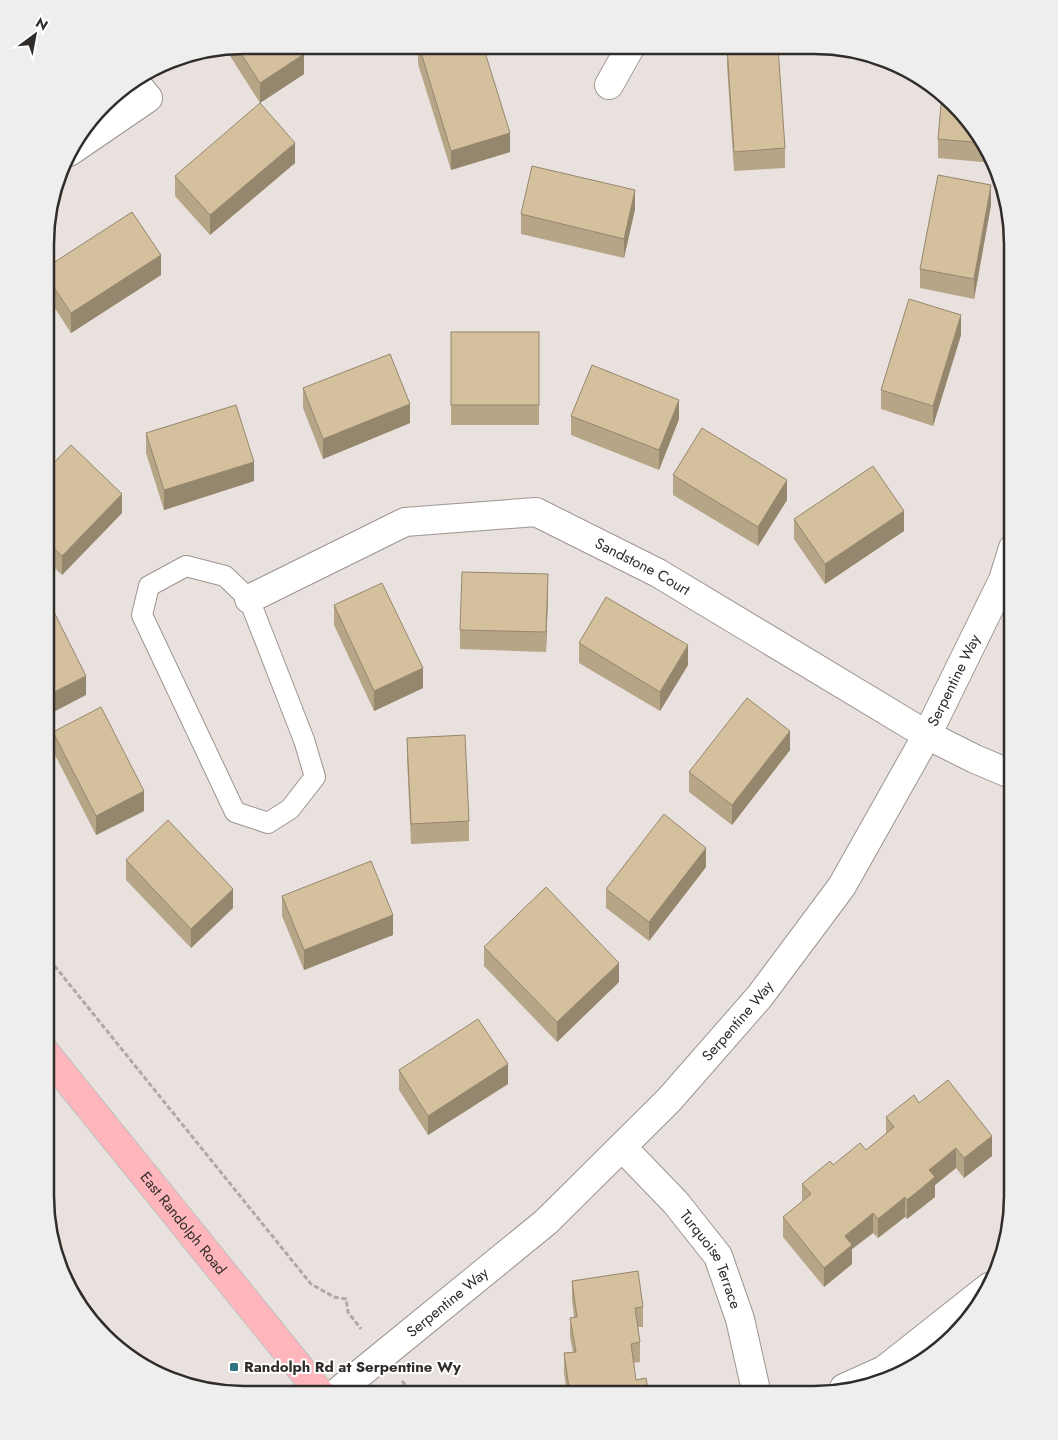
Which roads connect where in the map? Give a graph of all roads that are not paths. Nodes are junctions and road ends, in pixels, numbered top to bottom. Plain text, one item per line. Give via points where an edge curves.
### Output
1 (626, 54) edge
2 (609, 85) dead end
3 (138, 86) edge
4 (83, 142) edge
5 (1004, 577) edge
6 (249, 599) junction
7 (927, 735) junction
8 (1004, 771) edge
9 (54, 1063) edge
10 (622, 1147) junction
11 (974, 1299) edge
12 (860, 1381) edge
13 (315, 1386) edge
14 (345, 1386) edge
15 (755, 1386) edge

1 - 2 street
3 - 4 street via 148,98
5 - 7 street, Serpentine Way
6 - 6 lane via 225,576 186,566 149,586 142,615 236,812 268,823 290,810 315,776
6 - 7 street, Sandstone Court via 405,522 536,512 658,573
7 - 8 street, Sandstone Court
7 - 10 street, Serpentine Way via 842,886 760,996 669,1100
9 - 13 main road, East Randolph Road
10 - 14 street, Serpentine Way via 546,1222
10 - 15 street, Turquoise Terrace via 676,1203 718,1256 740,1318
11 - 12 street via 884,1370

